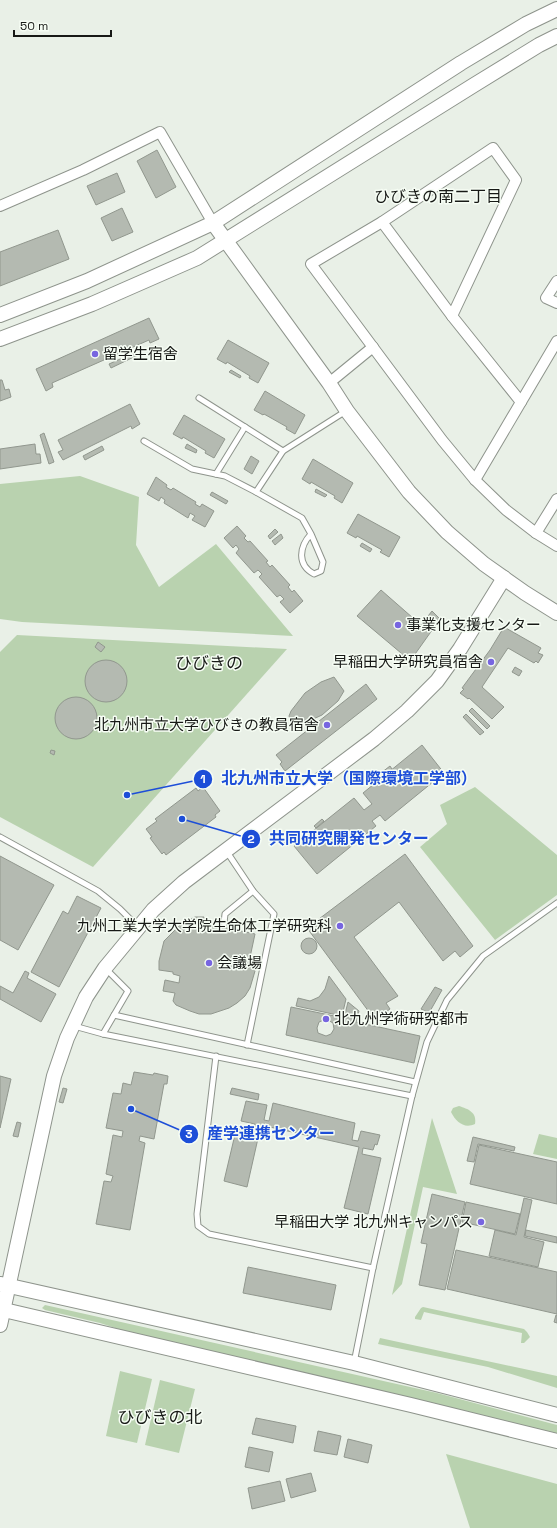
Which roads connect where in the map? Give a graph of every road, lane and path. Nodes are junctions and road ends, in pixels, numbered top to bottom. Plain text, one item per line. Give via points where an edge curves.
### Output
1 (557, 9) edge
2 (557, 36) edge
3 (0, 206) edge
4 (382, 222) junction
5 (213, 223) junction
6 (226, 241) junction
7 (557, 281) edge
8 (557, 303) edge
9 (0, 315) edge
10 (452, 316) junction
11 (0, 339) edge
12 (557, 341) edge
13 (374, 347) junction
14 (329, 383) junction
15 (199, 398) dead end
16 (521, 402) junction
17 (346, 410) junction
18 (245, 427) junction
19 (144, 441) dead end
20 (283, 451) junction
21 (216, 474) junction
22 (475, 480) junction
23 (256, 492) junction
24 (557, 499) edge
25 (536, 533) junction
26 (311, 534) junction
27 (557, 546) edge
28 (504, 578) junction
29 (557, 613) edge
30 (0, 837) edge
31 (226, 851) junction
32 (253, 891) junction
33 (557, 904) edge
34 (224, 923) dead end
35 (138, 927) junction
36 (105, 968) junction
37 (114, 1015) junction
38 (73, 1026) junction
39 (103, 1034) junction
40 (247, 1045) junction
41 (216, 1056) junction
42 (415, 1082) junction
43 (412, 1096) junction
44 (373, 1268) junction
45 (4, 1285) edge
46 (2, 1310) edge
47 (0, 1325) edge
48 (354, 1363) junction
49 (557, 1415) edge
50 (557, 1441) edge

1 - 5 street via 461,62
2 - 6 street via 474,85
3 - 5 street via 83,170 160,132
4 - 10 street
4 - 10 street via 493,148 516,180
4 - 13 street via 311,264
5 - 6 street
5 - 9 street via 87,281
6 - 11 street via 197,258 92,304
6 - 14 street
7 - 8 street via 546,298
10 - 16 street
12 - 16 street
13 - 14 street
13 - 22 street via 442,440
14 - 17 street
15 - 18 lane
16 - 22 street
17 - 20 lane
17 - 28 street via 409,492 447,532
18 - 20 lane
18 - 21 lane
19 - 21 lane via 192,470
20 - 23 lane
21 - 23 lane
22 - 25 street via 506,510
23 - 26 lane via 302,518
24 - 25 street
25 - 27 street
26 - 26 lane via 323,562 321,571 314,574 307,570 302,560 304,542
28 - 29 street
28 - 31 street via 437,681 407,711
30 - 35 lane via 98,891
31 - 32 lane
31 - 35 street via 184,882
32 - 34 lane via 225,914
32 - 40 lane via 274,914
33 - 42 lane via 483,956 447,1000 427,1042
35 - 36 street
36 - 37 lane via 128,991
36 - 38 street via 86,997
37 - 39 lane
37 - 40 lane
38 - 39 lane
38 - 45 street via 54,1076
39 - 41 lane
40 - 42 lane
41 - 43 lane
41 - 44 lane via 197,1214 198,1226 209,1234
42 - 43 lane
43 - 44 lane
44 - 48 lane
45 - 46 street
45 - 48 street
46 - 47 street
46 - 50 street
48 - 49 street

